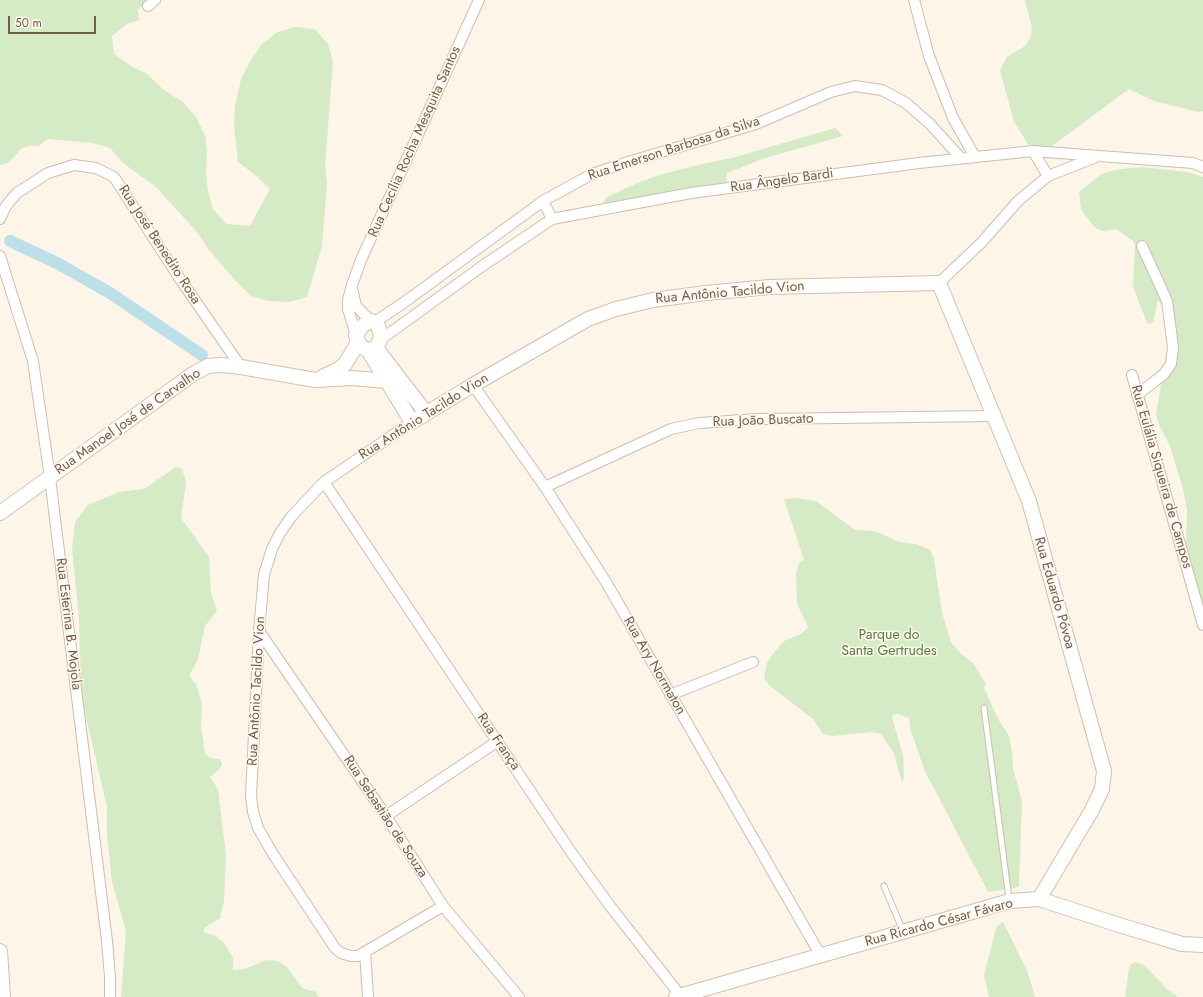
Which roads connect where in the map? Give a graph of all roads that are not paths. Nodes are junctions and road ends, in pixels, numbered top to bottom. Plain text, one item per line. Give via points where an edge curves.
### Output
1 (479, 0) edge
2 (914, 0) edge
3 (1033, 152) junction
4 (1098, 156) junction
5 (975, 157) junction
6 (961, 158) junction
7 (1203, 167) edge
8 (1048, 176) junction
9 (543, 201) junction
10 (0, 218) edge
11 (552, 219) junction
12 (1142, 246) dead end
13 (0, 256) edge
14 (939, 283) junction
15 (352, 285) junction
16 (373, 322) junction
17 (367, 344) junction
18 (241, 366) junction
19 (1132, 375) dead end
20 (337, 379) junction
21 (315, 380) junction
22 (386, 381) junction
23 (473, 385) junction
24 (1137, 395) junction
25 (426, 413) junction
26 (994, 416) junction
27 (412, 422) junction
28 (50, 478) junction
29 (324, 482) junction
30 (545, 486) junction
31 (0, 513) edge
32 (1203, 625) edge
33 (259, 631) junction
34 (753, 662) dead end
35 (670, 695) junction
36 (984, 708) dead end
37 (498, 741) junction
38 (386, 816) junction
39 (884, 886) dead end
40 (1039, 899) junction
41 (1010, 901) junction
42 (443, 906) junction
43 (903, 932) junction
44 (1203, 945) edge
45 (365, 952) junction
46 (820, 956) junction
47 (1, 959) edge
48 (678, 996) edge
49 (3, 997) edge
50 (110, 997) edge
51 (368, 997) edge
52 (519, 997) edge

1 - 15 street, Rua Cecília Rocha Mesquita Santos
2 - 5 street via 929,56 953,118
3 - 4 street, Rua Ângelo Bardi
3 - 5 street, Rua Ângelo Bardi
3 - 8 street
4 - 7 street, Rua Ângelo Bardi via 1193,163
4 - 8 street
5 - 6 street, Rua Ângelo Bardi
6 - 9 street, Rua Emerson Barbosa da Silva via 906,102 882,90 855,86 831,92 756,124 592,174
6 - 11 street, Rua Ângelo Bardi via 691,193
8 - 14 street via 1018,201
9 - 11 street
9 - 16 street, Rua Emerson Barbosa da Silva via 406,302
10 - 18 street, Rua José Benedito Rosa via 17,193 48,173 74,166 96,168 114,177 180,279
11 - 17 street
12 - 24 street via 1167,301 1173,347 1171,364 1164,374
13 - 28 street, Rua Esterina B. Mojola via 33,361
14 - 23 street, Rua Antônio Tacildo Vion via 769,287 653,300 616,308 588,319
14 - 26 street, Rua Eduardo Póvoa
15 - 16 street via 356,306
15 - 17 street, Rua Cecília Rocha Mesquita Santos via 348,309
16 - 17 street via 380,330
16 - 17 street via 362,326
17 - 20 street via 352,370
17 - 21 street via 342,366
17 - 22 street
17 - 25 street
18 - 21 street, Rua Manoel José de Carvalho
18 - 28 street, Rua Manoel José de Carvalho via 208,366 193,374
19 - 24 street, Rua Eulália Siqueira de Campos
20 - 21 street, Rua Manoel José de Carvalho
20 - 22 street, Rua Manoel José de Carvalho
22 - 27 street
23 - 25 street, Rua Antônio Tacildo Vion
23 - 30 street, Rua Ary Normaton
24 - 32 street, Rua Eulália Siqueira de Campos
25 - 27 street, Rua Antônio Tacildo Vion
26 - 30 street, Rua João Buscato via 758,419 700,424 671,430
26 - 40 street, Rua Eduardo Póvoa via 1028,501 1104,771 1102,789 1092,810
27 - 29 street, Rua Antônio Tacildo Vion
28 - 31 street, Rua Manoel José de Carvalho
28 - 50 street, Rua Esterina B. Mojola via 107,941
29 - 33 street, Rua Antônio Tacildo Vion via 291,517 272,549 264,575
29 - 37 street, Rua França
30 - 35 street, Rua Ary Normaton via 606,582
33 - 38 street, Rua Sebastião de Souza
33 - 45 street, Rua Antônio Tacildo Vion via 252,796 258,828 335,948 351,956
34 - 35 street
35 - 46 street, Rua Ary Normaton
36 - 41 lane
37 - 38 street
37 - 48 street, Rua França via 571,852
38 - 42 street, Rua Sebastião de Souza
39 - 43 lane
40 - 41 street, Rua Ricardo César Fávaro
40 - 44 street, Rua Ricardo César Fávaro via 1182,944
41 - 43 street, Rua Ricardo César Fávaro
42 - 45 street, Rua Antônio Tacildo Vion
42 - 52 street, Rua Sebastião de Souza
43 - 46 street, Rua Ricardo César Fávaro
45 - 51 street
46 - 48 street, Rua Ricardo César Fávaro
47 - 49 street

